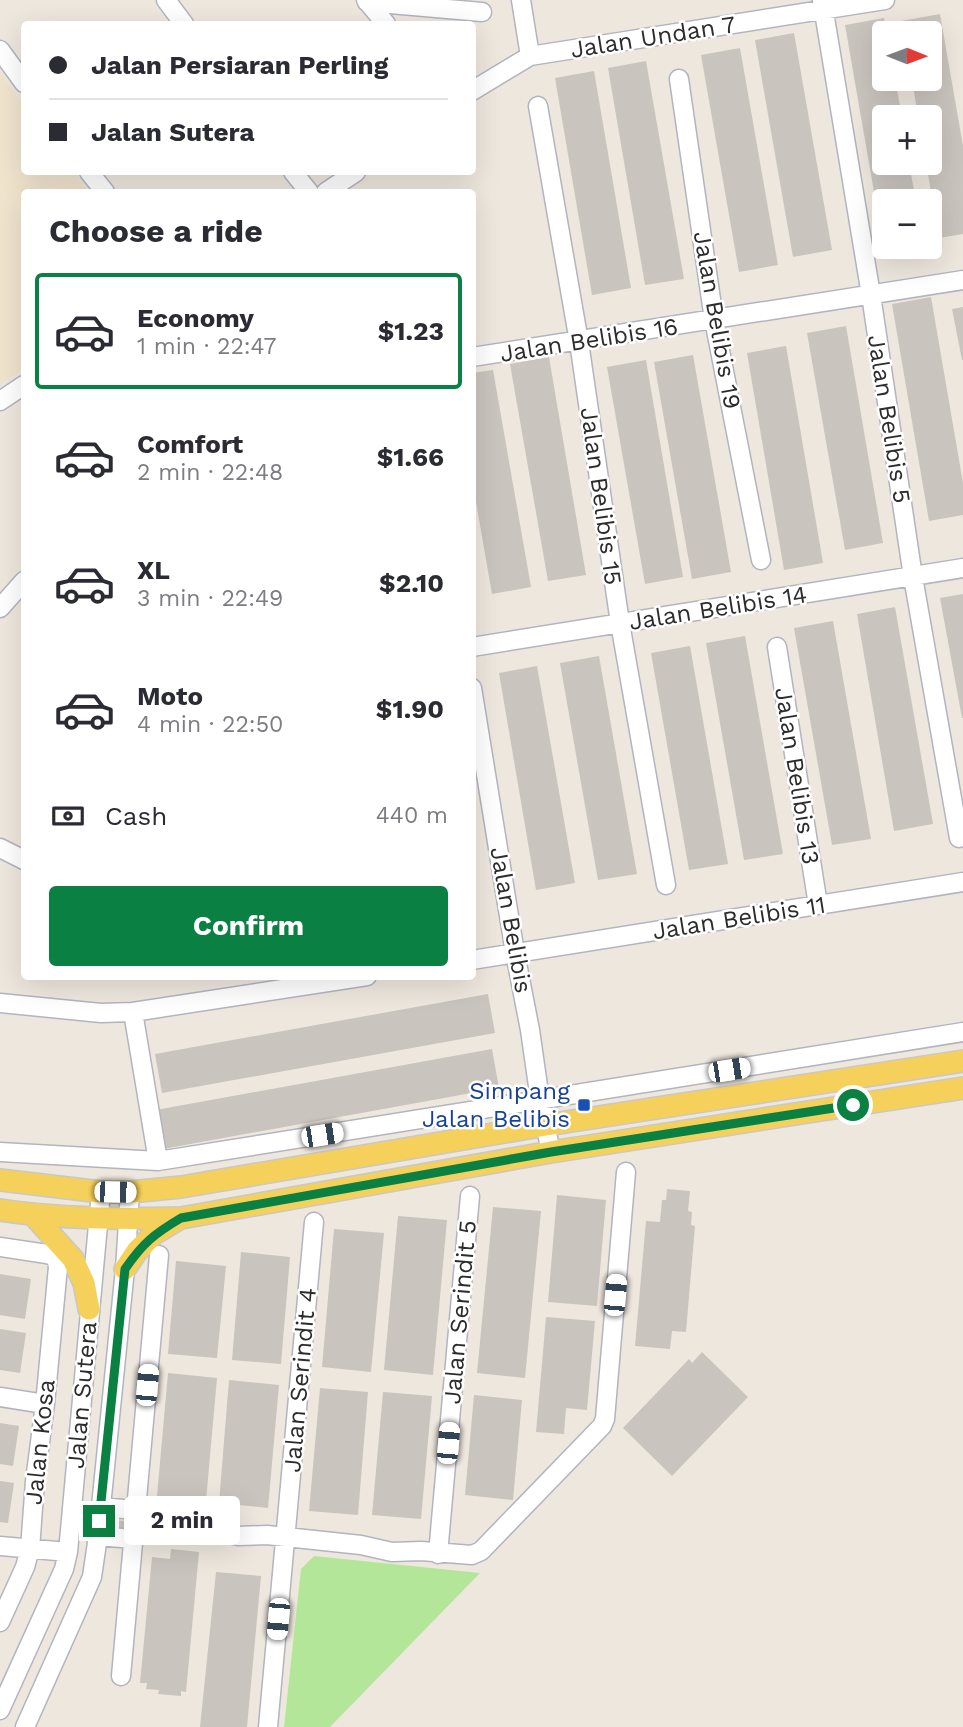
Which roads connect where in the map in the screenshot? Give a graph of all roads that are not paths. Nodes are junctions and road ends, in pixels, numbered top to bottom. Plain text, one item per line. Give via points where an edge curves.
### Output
1 (166, 0) edge
2 (521, 0) edge
3 (885, 0) edge
4 (367, 1) edge
5 (823, 5) edge
6 (482, 12) dead end
7 (182, 21) edge
8 (384, 21) edge
9 (0, 50) edge
10 (530, 56) junction
11 (21, 79) edge
12 (679, 79) dead end
13 (476, 89) edge
14 (538, 106) dead end
15 (91, 175) edge
16 (295, 175) edge
17 (352, 175) edge
18 (103, 189) edge
19 (307, 189) edge
20 (330, 189) edge
21 (963, 280) edge
22 (871, 295) junction
23 (714, 320) junction
24 (579, 342) junction
25 (476, 357) edge
26 (21, 387) edge
27 (0, 401) edge
28 (761, 560) dead end
29 (963, 568) edge
30 (913, 577) junction
31 (21, 584) edge
32 (0, 608) edge
33 (620, 624) junction
34 (476, 646) edge
35 (777, 647) dead end
36 (476, 713) edge
37 (959, 838) dead end
38 (0, 848) edge
39 (21, 858) edge
40 (963, 881) edge
41 (666, 885) dead end
42 (818, 905) junction
43 (515, 953) junction
44 (476, 959) edge
45 (341, 980) edge
46 (0, 1003) edge
47 (133, 1013) junction
48 (963, 1032) edge
49 (959, 1063) edge
50 (963, 1088) edge
51 (540, 1100) junction
52 (546, 1125) junction
53 (0, 1152) edge
54 (551, 1152) junction
55 (159, 1161) junction
56 (626, 1172) dead end
57 (0, 1180) edge
58 (101, 1192) junction
59 (130, 1192) junction
60 (470, 1196) dead end
61 (0, 1210) edge
62 (33, 1215) junction
63 (99, 1217) junction
64 (181, 1218) junction
65 (127, 1219) junction
66 (314, 1222) dead end
67 (0, 1247) edge
68 (159, 1255) dead end
69 (125, 1269) junction
70 (89, 1309) junction
71 (0, 1397) edge
72 (45, 1404) junction
73 (100, 1507) junction
74 (134, 1524) junction
75 (98, 1536) junction
76 (285, 1538) junction
77 (0, 1546) edge
78 (30, 1549) junction
79 (68, 1552) junction
80 (438, 1554) junction
81 (0, 1622) edge
82 (121, 1676) dead end
83 (0, 1710) edge
84 (25, 1727) edge
85 (268, 1727) edge

1 - 7 street
2 - 10 street
3 - 5 street, Jalan Undan 7
4 - 6 street
4 - 8 street
5 - 10 street, Jalan Undan 7
5 - 22 street, Jalan Belibis 5
9 - 11 street
10 - 13 street, Jalan Undan 7
12 - 23 street, Jalan Belibis 19
14 - 24 street, Jalan Belibis 15
15 - 18 street
16 - 19 street
17 - 20 street
21 - 22 street, Jalan Belibis 16
22 - 23 street, Jalan Belibis 16
22 - 30 street, Jalan Belibis 5
23 - 24 street, Jalan Belibis 16
23 - 28 street, Jalan Belibis 19
24 - 25 street, Jalan Belibis 16
24 - 33 street, Jalan Belibis 15
26 - 27 street
29 - 30 street, Jalan Belibis 14
30 - 33 street, Jalan Belibis 14
30 - 37 street, Jalan Belibis 5
31 - 32 street
33 - 34 street, Jalan Belibis 14
33 - 41 street, Jalan Belibis 15
35 - 42 street, Jalan Belibis 13
36 - 43 street, Jalan Belibis
38 - 39 street
40 - 42 street, Jalan Belibis 11
42 - 43 street, Jalan Belibis 11
43 - 44 street, Jalan Belibis 11
43 - 51 street, Jalan Belibis
45 - 47 street
46 - 47 street
47 - 55 street
48 - 51 street
49 - 52 main road
50 - 54 main road
51 - 52 street, Jalan Belibis
51 - 55 street
52 - 54 street, Jalan Belibis
52 - 59 main road
53 - 55 street
54 - 64 main road
56 - 80 street via 602,1426 481,1551
57 - 58 main road
58 - 59 main road
58 - 63 street, Jalan Sutera
59 - 65 street, Jalan Sutera
60 - 80 street, Jalan Serindit 5
61 - 62 main road
62 - 63 main road
62 - 70 main road via 73,1259
63 - 65 main road
63 - 70 street, Jalan Sutera
64 - 65 main road
64 - 69 main road via 154,1234
65 - 69 street, Jalan Sutera
66 - 76 street, Jalan Serindit 4
67 - 72 street, Jalan Kosa via 56,1257
68 - 74 street
69 - 73 street, Jalan Sutera
70 - 79 street, Jalan Sutera
71 - 72 street
72 - 78 street, Jalan Kosa
73 - 74 street
73 - 75 street, Jalan Sutera
74 - 75 street
74 - 76 street
74 - 82 street
75 - 84 street, Jalan Sutera via 92,1577
76 - 80 street
76 - 85 street, Jalan Serindit 4
77 - 78 street
78 - 79 street
78 - 81 street, Jalan Kosa
79 - 83 street, Jalan Sutera

